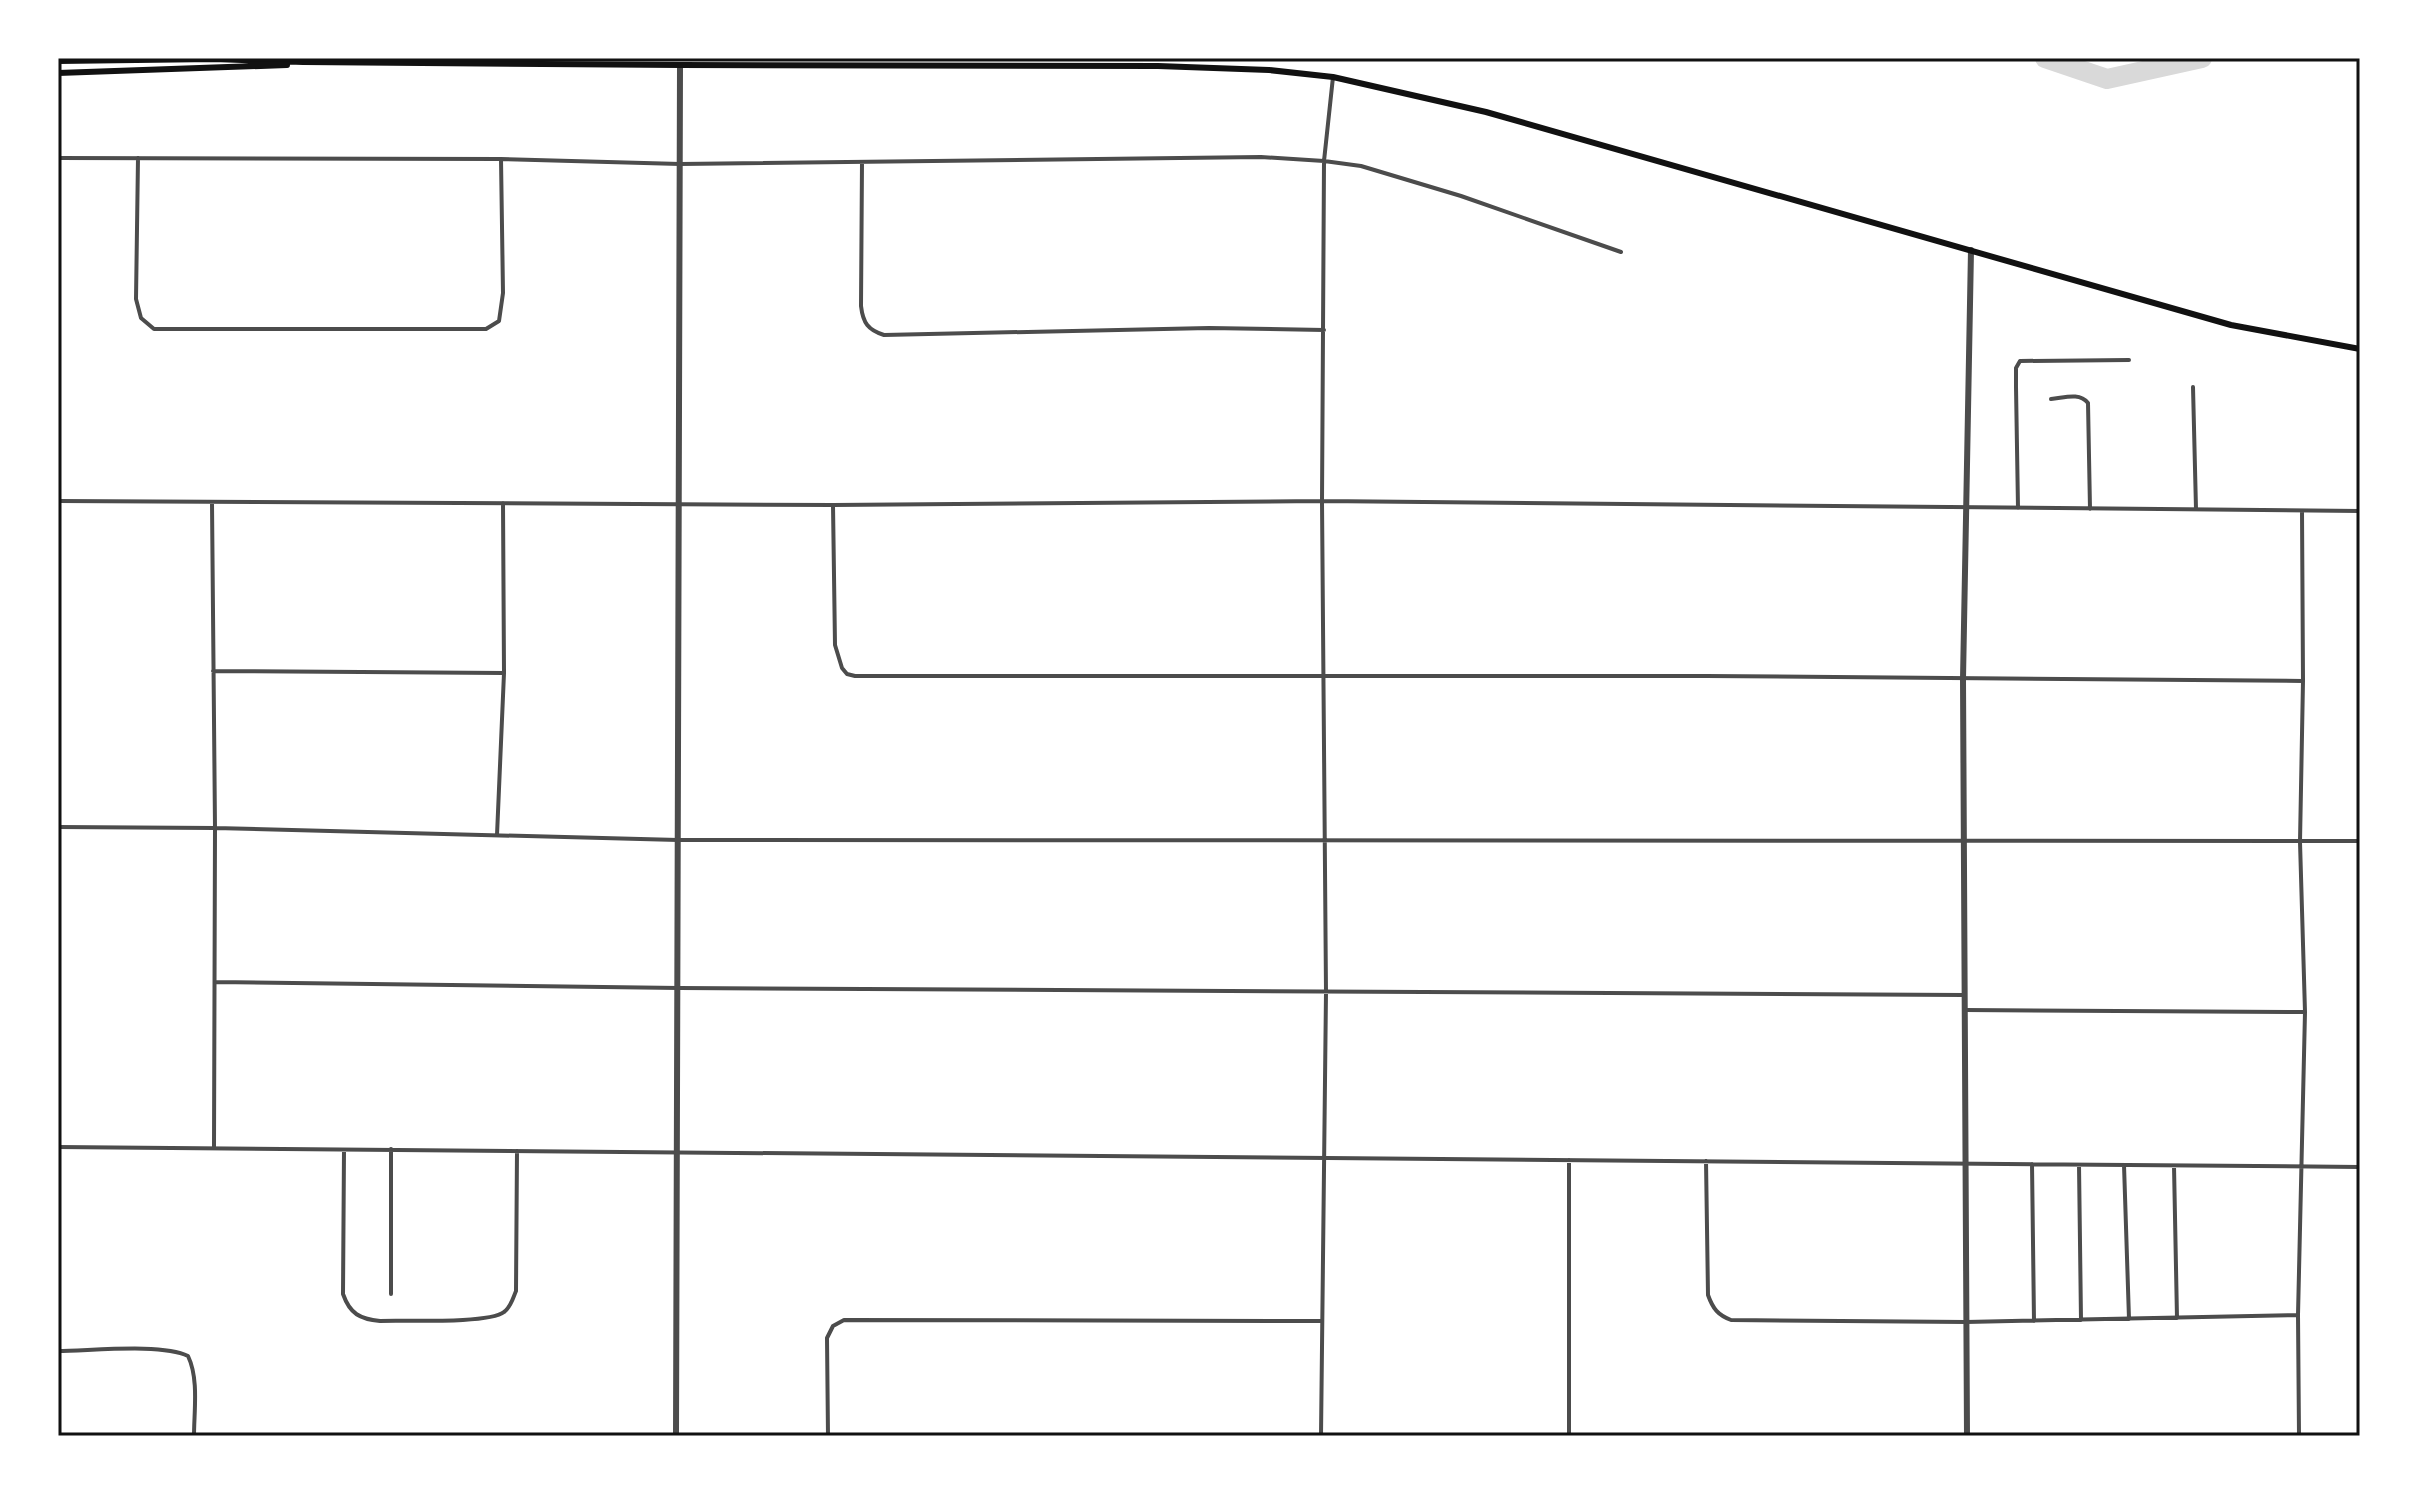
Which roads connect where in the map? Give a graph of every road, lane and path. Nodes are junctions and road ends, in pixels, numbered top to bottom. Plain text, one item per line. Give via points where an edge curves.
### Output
1 (58, 61) edge
2 (303, 62) junction
3 (680, 65) junction
4 (58, 73) edge
5 (1333, 77) junction
6 (58, 158) edge
7 (138, 158) junction
8 (501, 159) junction
9 (1324, 161) junction
10 (862, 162) junction
11 (680, 164) junction
12 (1971, 250) junction
13 (1621, 252) dead end
14 (1324, 330) junction
15 (2360, 349) edge
16 (2129, 360) dead end
17 (2193, 387) dead end
18 (2051, 399) dead end
19 (58, 501) edge
20 (1322, 501) junction
21 (212, 503) junction
22 (503, 503) junction
23 (678, 505) junction
24 (833, 505) junction
25 (1965, 507) junction
26 (2018, 508) junction
27 (2090, 509) junction
28 (2196, 509) junction
29 (2302, 511) junction
30 (2360, 511) edge
31 (213, 671) junction
32 (504, 673) junction
33 (1323, 675) junction
34 (1963, 679) junction
35 (2303, 681) junction
36 (58, 827) edge
37 (215, 828) junction
38 (497, 835) junction
39 (1323, 839) junction
40 (678, 840) junction
41 (1964, 841) junction
42 (2360, 841) edge
43 (2300, 842) junction
44 (215, 982) junction
45 (679, 988) junction
46 (1326, 992) junction
47 (1964, 995) junction
48 (1965, 1010) junction
49 (2305, 1012) junction
50 (58, 1147) edge
51 (214, 1149) junction
52 (391, 1149) junction
53 (344, 1150) junction
54 (517, 1151) junction
55 (679, 1153) junction
56 (1325, 1158) junction
57 (1569, 1160) junction
58 (1706, 1160) junction
59 (1965, 1164) junction
60 (2032, 1164) junction
61 (2079, 1165) junction
62 (2124, 1165) junction
63 (2174, 1166) junction
64 (2360, 1167) edge
65 (2301, 1168) junction
66 (391, 1294) dead end
67 (2298, 1315) junction
68 (2177, 1318) junction
69 (2129, 1319) junction
70 (2081, 1320) junction
71 (1322, 1321) junction
72 (2034, 1321) junction
73 (1966, 1322) junction
74 (58, 1351) edge
75 (194, 1436) edge
76 (676, 1436) edge
77 (828, 1436) edge
78 (1321, 1436) edge
79 (1569, 1436) edge
80 (1967, 1436) edge
81 (2299, 1436) edge

1 - 2 main road
2 - 3 main road
2 - 4 main road
3 - 5 main road via 1158,66
3 - 11 street
5 - 9 street
5 - 12 main road via 1486,112
6 - 7 street
7 - 8 street
7 - 8 street via 136,299 141,318 154,329 412,330 486,329 499,321
8 - 11 street
9 - 10 street via 1261,157
9 - 13 street via 1361,166 1461,196
9 - 14 street
10 - 11 street
10 - 14 street via 861,306 865,325 876,333
11 - 23 street
12 - 15 main road via 2231,325
12 - 25 street
14 - 20 street
16 - 26 street via 2020,361
17 - 28 street
18 - 27 street via 2076,396 2088,403
19 - 21 street
20 - 24 street
20 - 25 street
20 - 33 street
21 - 22 street
21 - 31 street
22 - 23 street
22 - 32 street
23 - 24 street
23 - 40 street
24 - 33 street via 835,645 847,674
25 - 26 street
25 - 34 street
26 - 27 street
27 - 28 street
28 - 29 street
29 - 30 street
29 - 35 street
31 - 32 street
31 - 37 street
32 - 38 street
33 - 34 street
33 - 39 street
34 - 35 street
34 - 41 street
35 - 43 street
36 - 37 street
37 - 38 street
37 - 44 street
38 - 40 street
39 - 40 street
39 - 41 street
39 - 46 street
40 - 45 street
41 - 43 street
41 - 47 street
42 - 43 street
43 - 49 street
44 - 45 street
44 - 51 street
45 - 46 street
45 - 55 street
46 - 47 street
46 - 56 street
47 - 48 street
48 - 49 street
48 - 59 street
49 - 65 street
50 - 51 street
51 - 53 street
52 - 53 street
52 - 54 street
52 - 66 street
53 - 54 street via 343,1294 355,1315 380,1321 480,1319 503,1313 512,1303
54 - 55 street
55 - 56 street
55 - 76 street
56 - 57 street
56 - 71 street
57 - 58 street
57 - 79 street
58 - 59 street
58 - 73 street via 1708,1295 1721,1316 1744,1321
59 - 60 street
59 - 73 street
60 - 61 street
60 - 72 street
61 - 62 street
61 - 70 street
62 - 63 street
62 - 69 street
63 - 65 street
63 - 68 street
64 - 65 street
65 - 67 street
67 - 68 street
67 - 81 street
68 - 69 street
69 - 70 street
70 - 72 street
71 - 77 street via 844,1320 827,1338
71 - 78 street
72 - 73 street
73 - 80 street
74 - 75 street via 161,1350 188,1356

